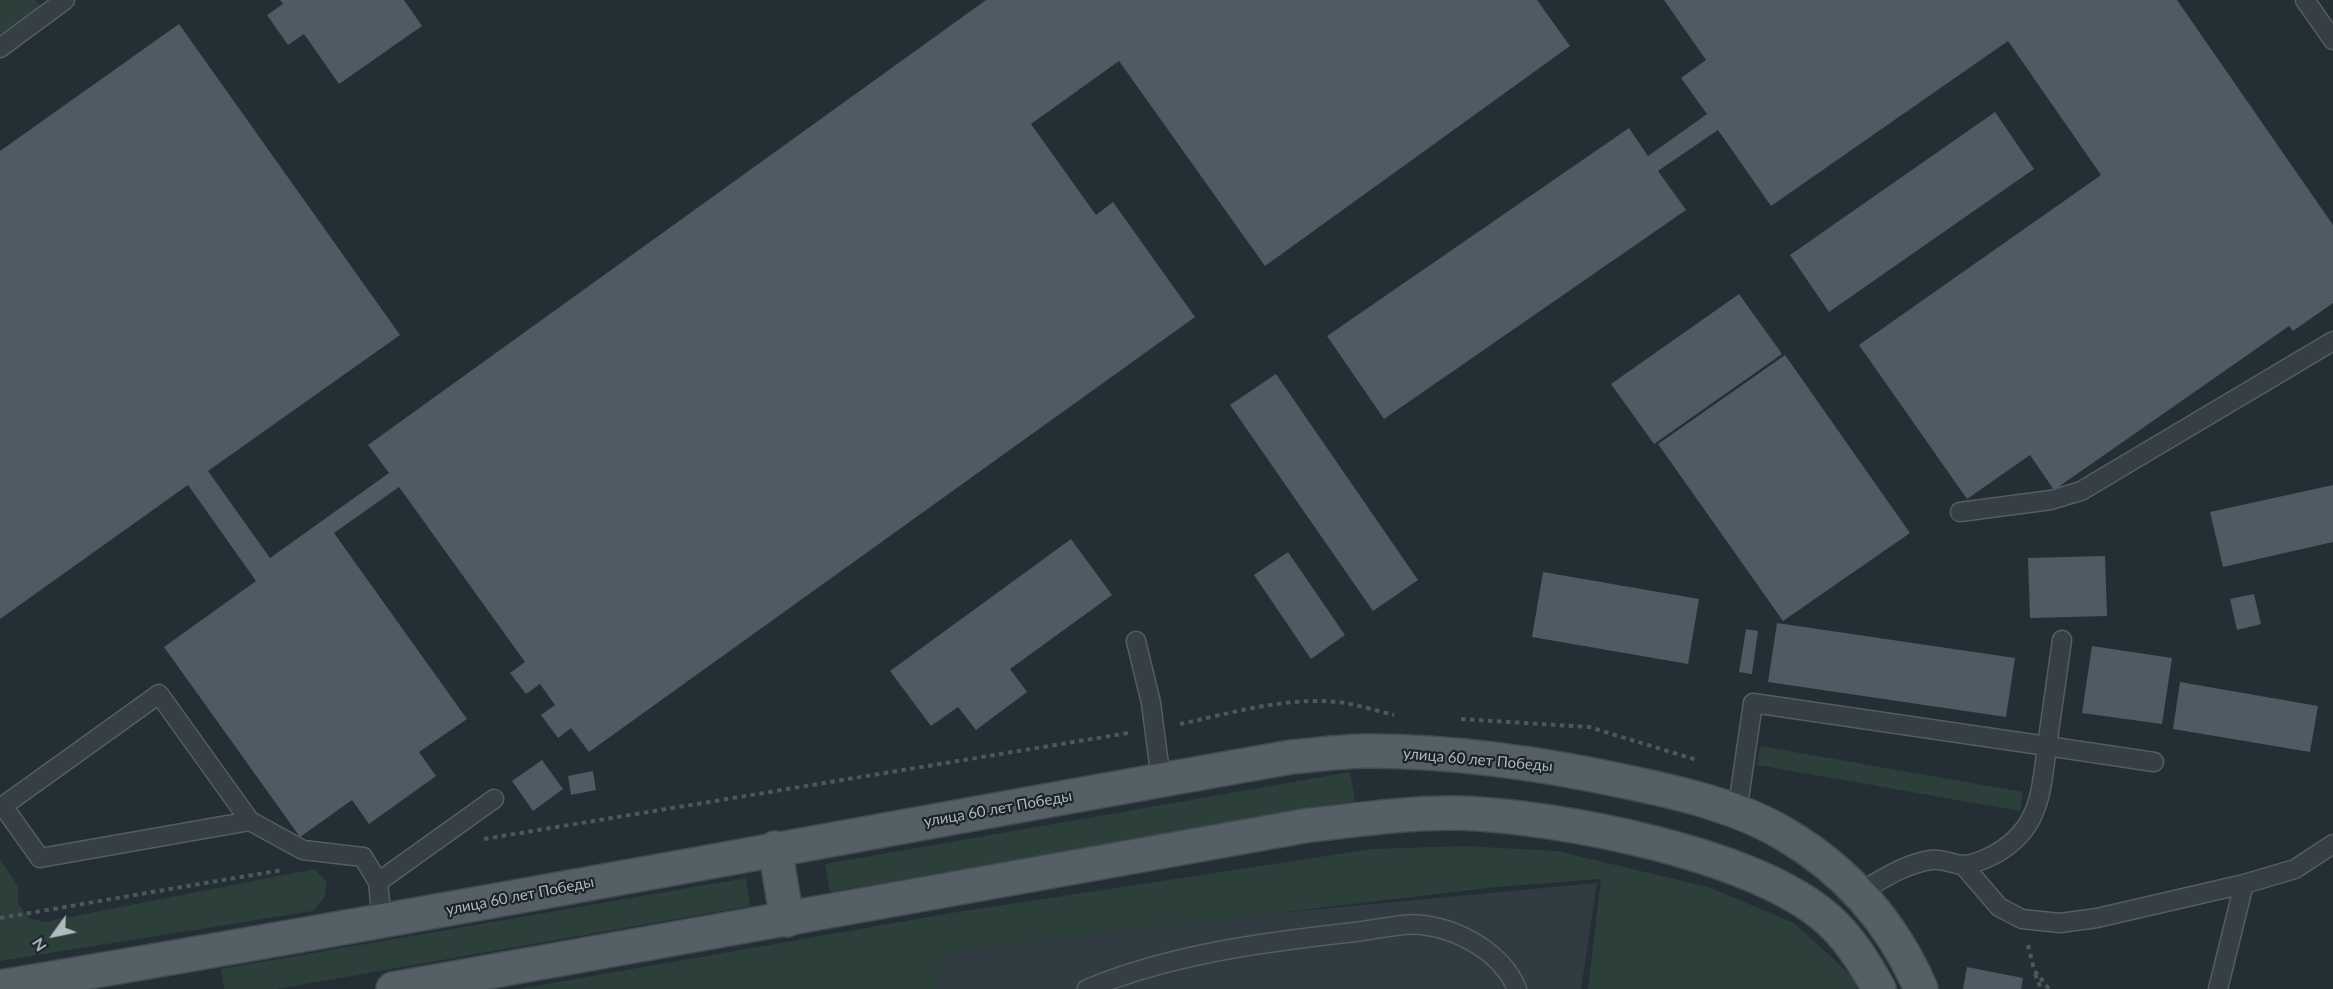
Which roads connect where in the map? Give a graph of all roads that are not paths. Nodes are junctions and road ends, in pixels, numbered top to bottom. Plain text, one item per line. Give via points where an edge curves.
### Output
1 (65, 0) edge
2 (2305, 0) edge
3 (2333, 40) edge
4 (0, 48) edge
5 (2333, 341) edge
6 (1960, 512) dead end
7 (2062, 640) dead end
8 (1136, 641) dead end
9 (2047, 746) junction
10 (2154, 762) dead end
11 (1161, 780) junction
12 (494, 799) dead end
13 (1737, 812) junction
14 (250, 821) junction
15 (2333, 844) edge
16 (774, 848) junction
17 (1963, 865) junction
18 (378, 882) junction
19 (2244, 885) junction
20 (1860, 892) junction
21 (787, 920) junction
22 (382, 922) junction
23 (0, 987) edge
24 (393, 989) edge
25 (1087, 989) edge
26 (1516, 989) edge
27 (1879, 989) edge
28 (1921, 989) edge
29 (2218, 989) edge

1 - 4 lane
2 - 3 lane
5 - 6 lane via 2081,491 2052,500
7 - 9 lane
8 - 11 lane via 1151,703
9 - 10 lane
9 - 13 lane via 1753,703
9 - 17 lane via 2042,785 2030,823 2013,843 1990,857
11 - 13 main road, улица 60 лет Победы via 1301,756 1365,751 1447,754 1563,768 1668,790
11 - 16 main road, улица 60 лет Победы
12 - 18 lane
13 - 20 main road, улица 60 лет Победы via 1785,834
14 - 14 lane via 159,694 3,806 40,858
14 - 18 lane via 303,850 363,856
15 - 19 lane via 2295,869
16 - 21 main road
16 - 22 main road, улица 60 лет Победы
17 - 19 lane via 1999,907 2022,919 2060,922 2097,918
17 - 20 lane via 1933,859 1901,868
18 - 22 lane
19 - 29 lane
20 - 28 main road, улица 60 лет Победы via 1891,933
21 - 24 main road
21 - 27 main road via 1304,826 1454,813 1549,822 1673,848 1739,868 1794,894 1835,926
22 - 23 main road, улица 60 лет Победы
25 - 26 lane via 1129,971 1269,942 1422,924 1473,940 1511,975

